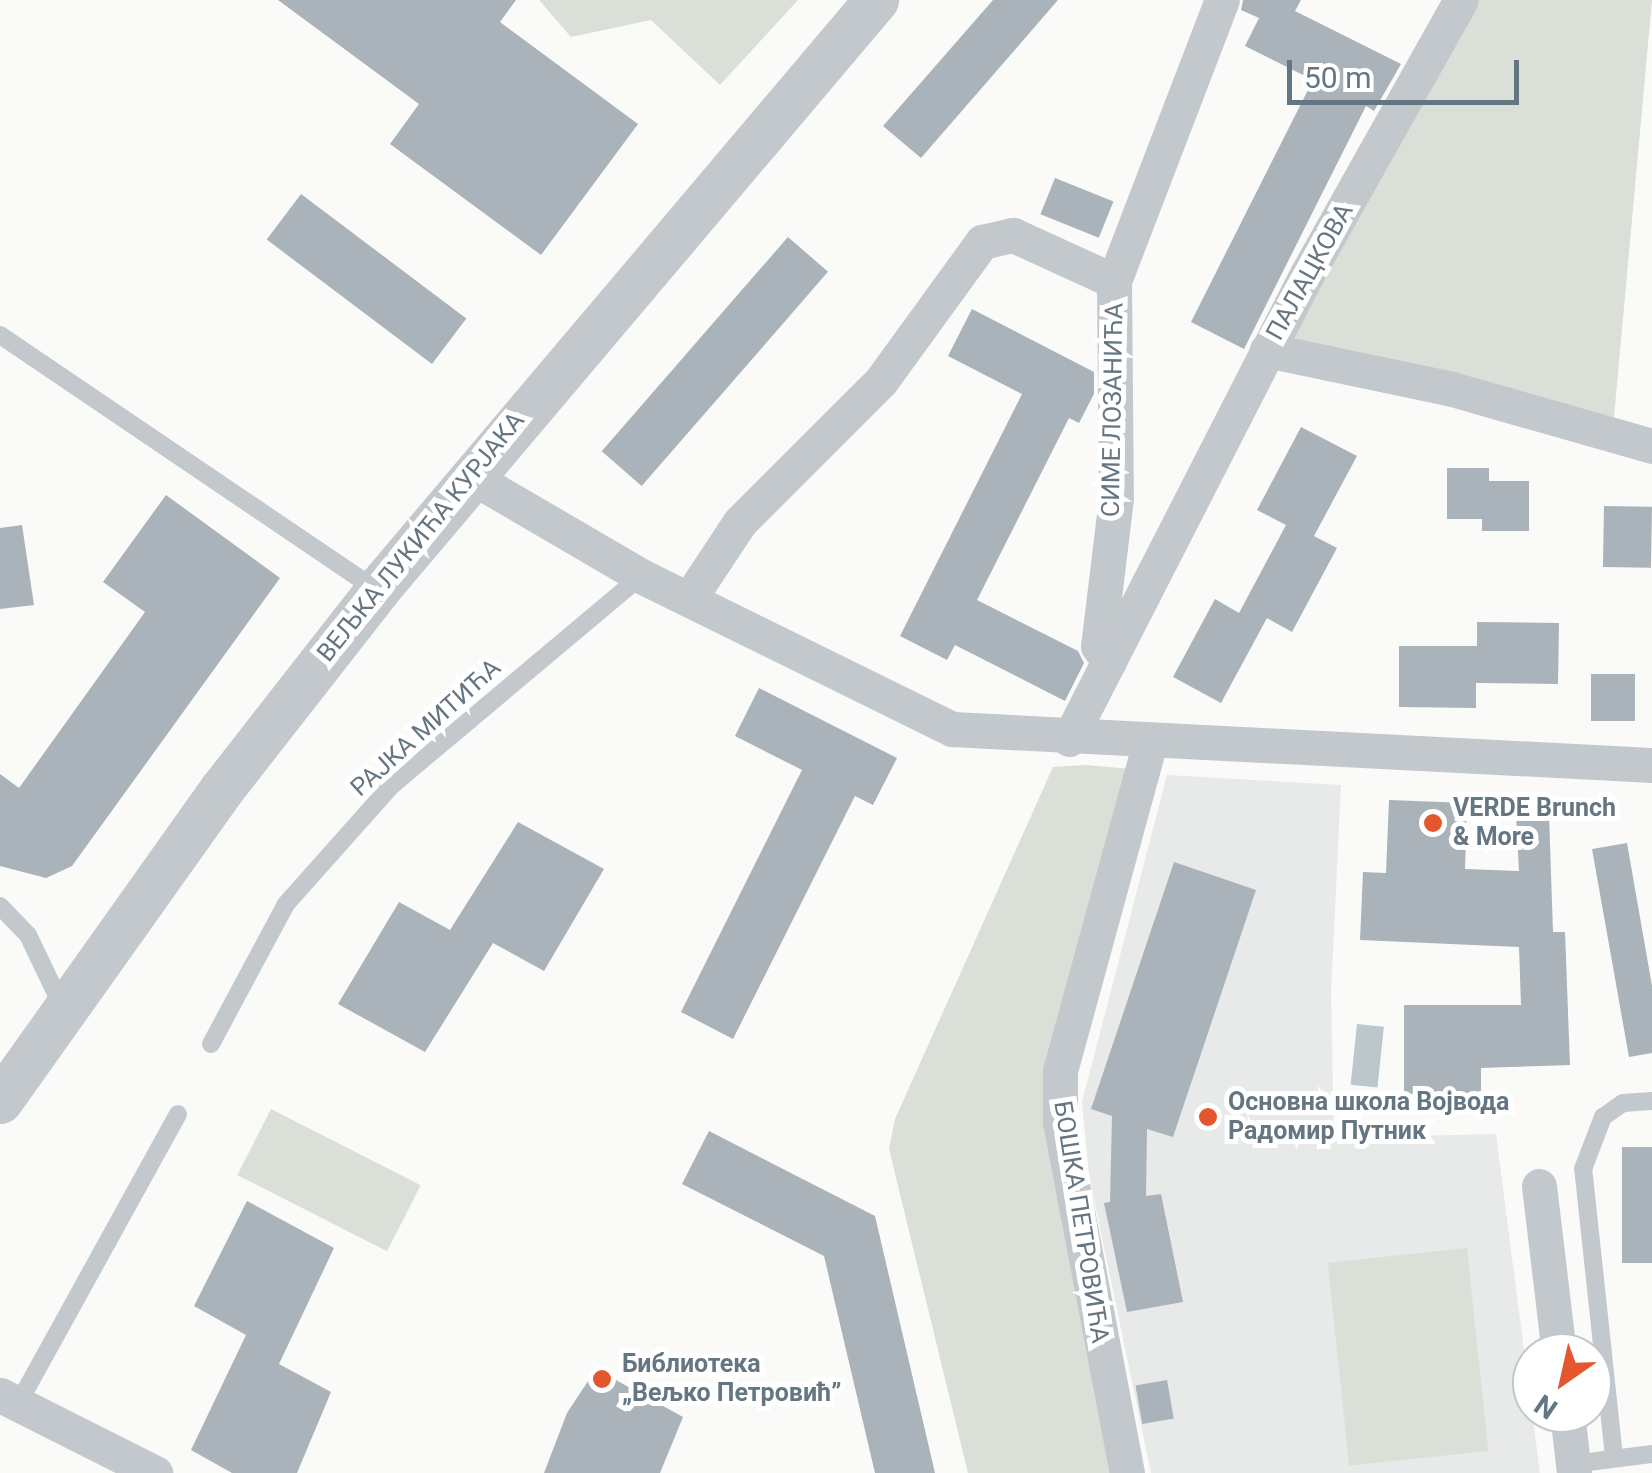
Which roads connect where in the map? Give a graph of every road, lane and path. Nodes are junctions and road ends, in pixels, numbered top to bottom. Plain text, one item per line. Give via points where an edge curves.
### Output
1 (876, 0) edge
2 (1222, 0) edge
3 (1458, 1) edge
4 (1114, 281) junction
5 (0, 335) edge
6 (1267, 350) junction
7 (1652, 446) edge
8 (470, 476) junction
9 (640, 576) junction
10 (377, 590) junction
11 (688, 599) junction
12 (1109, 662) junction
13 (1069, 738) junction
14 (1150, 741) junction
15 (1652, 765) edge
16 (0, 906) edge
17 (66, 1013) junction
18 (211, 1044) dead end
19 (0, 1101) edge
20 (1652, 1101) edge
21 (178, 1114) dead end
22 (1541, 1201) dead end
23 (1558, 1333) edge
24 (9, 1400) edge
25 (1570, 1433) edge
26 (1652, 1454) edge
27 (1614, 1458) junction
28 (1574, 1468) edge
29 (155, 1473) edge
30 (1127, 1473) edge

1 - 8 street, ВЕЉКА ЛУКИЋА КУРЈАКА
2 - 4 street
3 - 6 street, ПАЛАЦКОВА
4 - 11 street, СИМЕ ЛОЗАНИЋА via 1013,235 982,242 881,381 740,522
4 - 12 street, СИМЕ ЛОЗАНИЋА via 1116,498 1098,646
5 - 10 lane
6 - 7 street, ПАЛАЦКОВА via 1473,394
6 - 12 street
8 - 9 street
8 - 10 street, ВЕЉКА ЛУКИЋА КУРЈАКА
9 - 11 street
9 - 18 lane, РАЈКА МИТИЋА via 390,786 286,904
10 - 17 street, ВЕЉКА ЛУКИЋА КУРЈАКА via 222,790
11 - 13 street via 952,729
12 - 13 street
13 - 14 street
14 - 15 street
14 - 30 street, БОШКА ПЕТРОВИЋА via 1060,1071 1060,1121
16 - 17 lane via 28,935
17 - 19 street, ВЕЉКА ЛУКИЋА КУРЈАКА
20 - 27 lane via 1623,1103 1602,1117 1583,1168
21 - 24 lane
22 - 23 street
24 - 29 street
25 - 28 street
26 - 27 lane
27 - 28 lane

